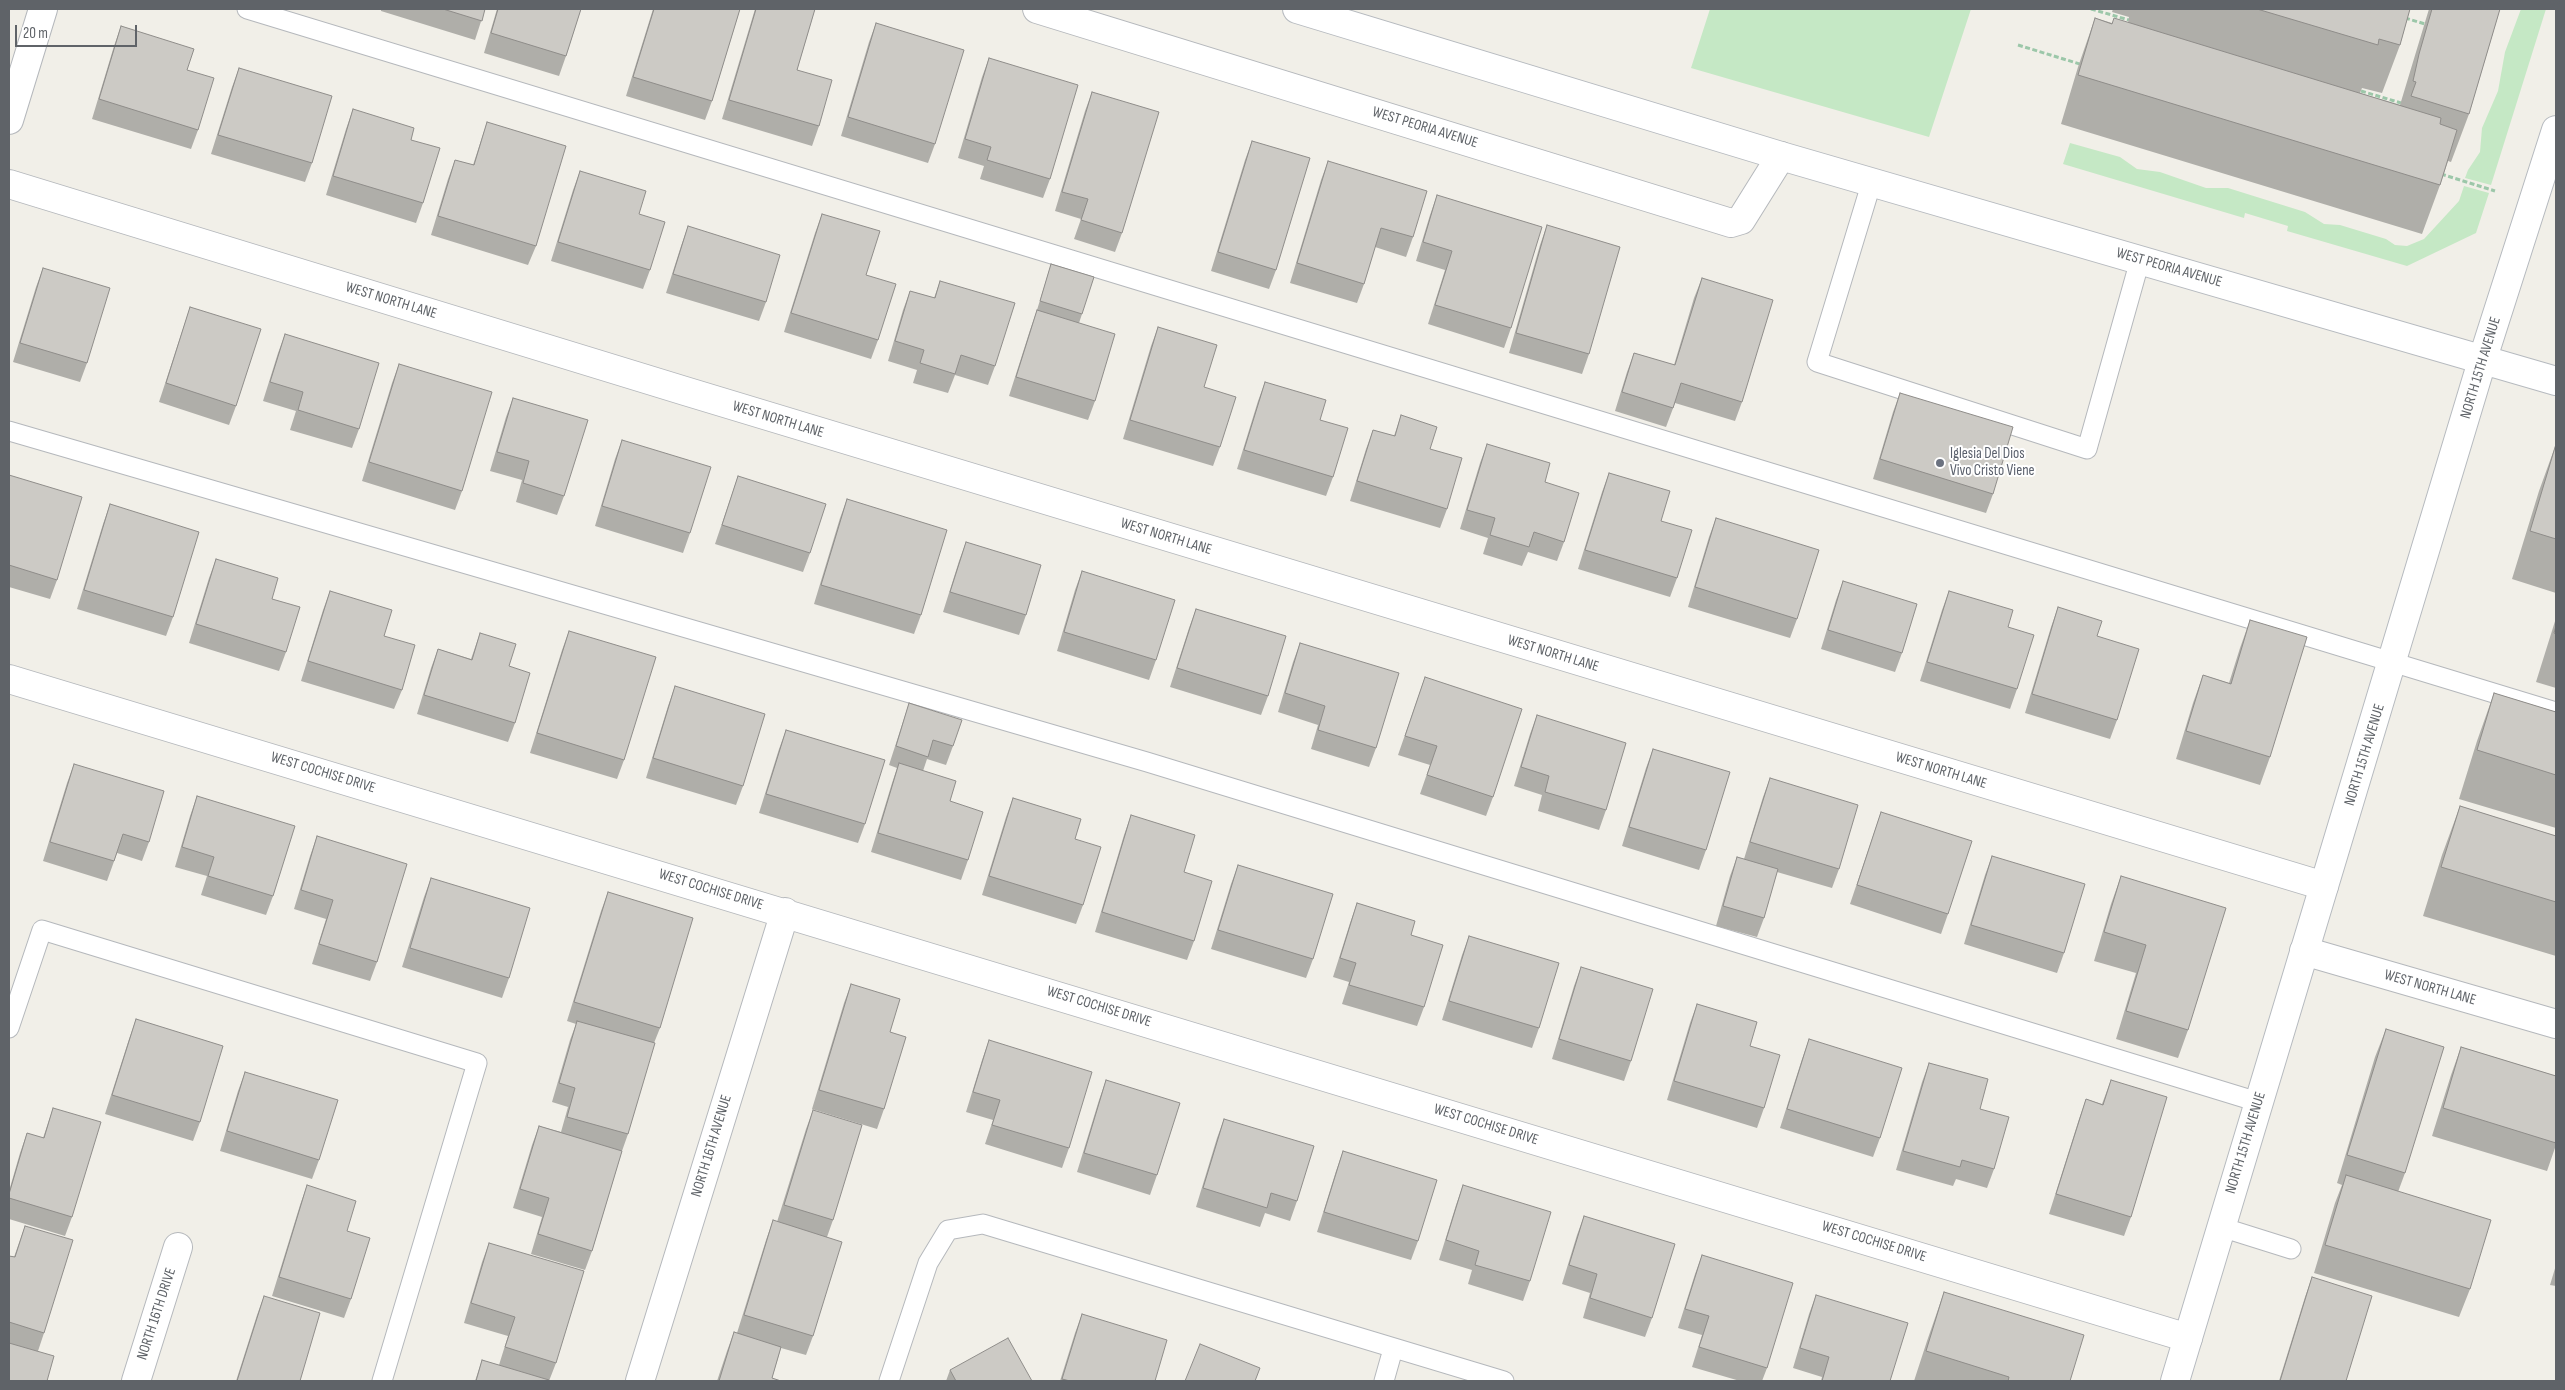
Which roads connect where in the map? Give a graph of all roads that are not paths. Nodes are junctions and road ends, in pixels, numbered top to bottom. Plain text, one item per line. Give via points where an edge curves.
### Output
1 (43, 9) edge
2 (247, 9) edge
3 (1037, 9) edge
4 (1297, 9) edge
5 (9, 120) edge
6 (2556, 130) edge
7 (1780, 156) junction
8 (1872, 181) junction
9 (9, 184) edge
10 (2140, 260) junction
11 (2483, 358) junction
12 (2556, 382) edge
13 (9, 431) edge
14 (2393, 663) junction
15 (9, 679) edge
16 (2556, 712) edge
17 (2324, 886) junction
18 (785, 912) junction
19 (2304, 951) junction
20 (2556, 1024) edge
21 (9, 1028) edge
22 (2258, 1102) junction
23 (2221, 1227) junction
24 (178, 1247) dead end
25 (2291, 1249) dead end
26 (2188, 1338) junction
27 (1393, 1349) junction
28 (136, 1381) edge
29 (382, 1381) edge
30 (640, 1381) edge
31 (889, 1381) edge
32 (1384, 1381) edge
33 (1504, 1381) edge
34 (2175, 1381) edge

1 - 5 street
2 - 14 lane
3 - 7 street, WEST PEORIA AVENUE via 1731,223 1741,220
4 - 7 street, WEST PEORIA AVENUE
6 - 11 street, NORTH 15TH AVENUE
7 - 8 street, WEST PEORIA AVENUE
8 - 10 street, WEST PEORIA AVENUE
8 - 10 lane via 1817,362 2087,449
9 - 17 street, WEST NORTH LANE
10 - 11 street, WEST PEORIA AVENUE
11 - 12 street, WEST PEORIA AVENUE
11 - 14 street, NORTH 15TH AVENUE
13 - 22 lane via 1147,762
14 - 16 lane
14 - 17 street, NORTH 15TH AVENUE
15 - 18 street, WEST COCHISE DRIVE
17 - 19 street, NORTH 15TH AVENUE
18 - 26 street, WEST COCHISE DRIVE
18 - 30 street, NORTH 16TH AVENUE
19 - 20 street, WEST NORTH LANE
19 - 22 street, NORTH 15TH AVENUE
21 - 29 lane via 42,930 477,1063
22 - 23 street, NORTH 15TH AVENUE
23 - 25 lane
23 - 26 street, NORTH 15TH AVENUE
24 - 28 street, NORTH 16TH DRIVE
26 - 34 street, NORTH 15TH AVENUE
27 - 31 lane via 984,1224 948,1230 928,1263
27 - 32 lane
27 - 33 lane

